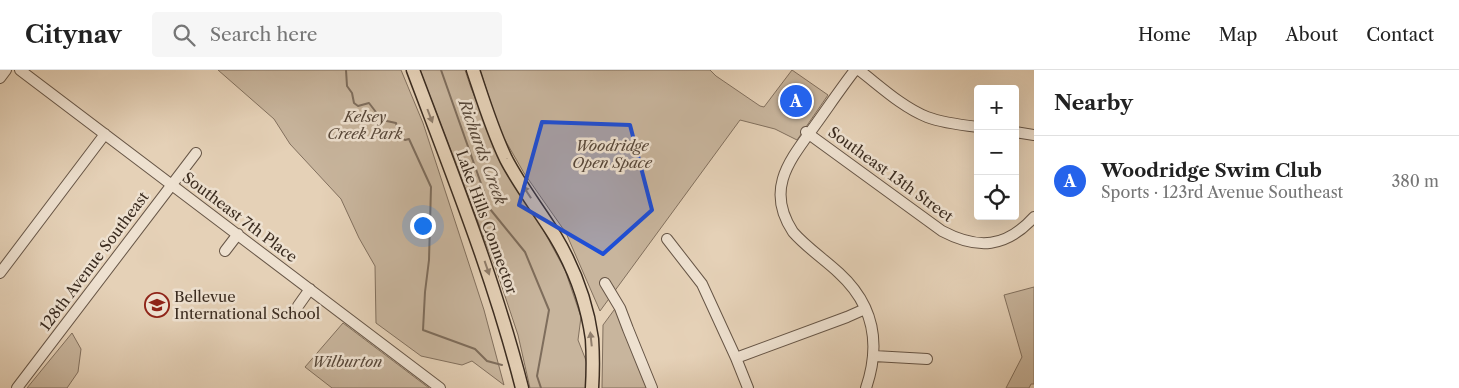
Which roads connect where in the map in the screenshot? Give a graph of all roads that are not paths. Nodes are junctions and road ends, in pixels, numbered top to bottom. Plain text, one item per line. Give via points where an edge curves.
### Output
1 (6, 70) edge
2 (20, 70) edge
3 (413, 70) edge
4 (472, 70) edge
5 (855, 70) edge
6 (859, 70) edge
7 (0, 78) edge
8 (974, 126) edge
9 (808, 133) junction
10 (1019, 133) edge
11 (105, 134) junction
12 (1034, 135) edge
13 (196, 153) dead end
14 (172, 184) junction
15 (1034, 217) edge
16 (238, 234) junction
17 (667, 238) dead end
18 (225, 251) dead end
19 (0, 274) edge
20 (605, 283) dead end
21 (310, 289) junction
22 (298, 306) dead end
23 (865, 309) junction
24 (874, 356) junction
25 (736, 358) junction
26 (926, 359) dead end
27 (17, 388) edge
28 (440, 388) edge
29 (522, 388) edge
30 (592, 388) edge
31 (652, 388) edge
32 (748, 388) edge
33 (866, 388) edge

1 - 7 street
2 - 11 street, Southeast 7th Place
3 -> 29 main road, Lake Hills Connector via 478,241
30 -> 4 main road via 592,340 578,285 555,236 506,159
5 - 9 street
6 - 8 street via 898,100 926,116
9 - 15 street, Southeast 13th Street via 942,231 967,242 998,243 1013,236
9 - 23 street via 786,168 780,190 782,208 793,232 851,285
10 - 12 street
11 - 14 street, Southeast 7th Place
11 - 19 street
13 - 14 street, 128th Avenue Southeast
14 - 16 street, Southeast 7th Place
14 - 27 street, 128th Avenue Southeast
16 - 18 street
16 - 21 street, Southeast 7th Place
17 - 25 street via 702,284
20 - 31 street via 620,308
21 - 22 street
21 - 28 street, Southeast 7th Place
23 - 24 street via 874,340
23 - 25 street
24 - 26 street
24 - 33 street
25 - 32 street

